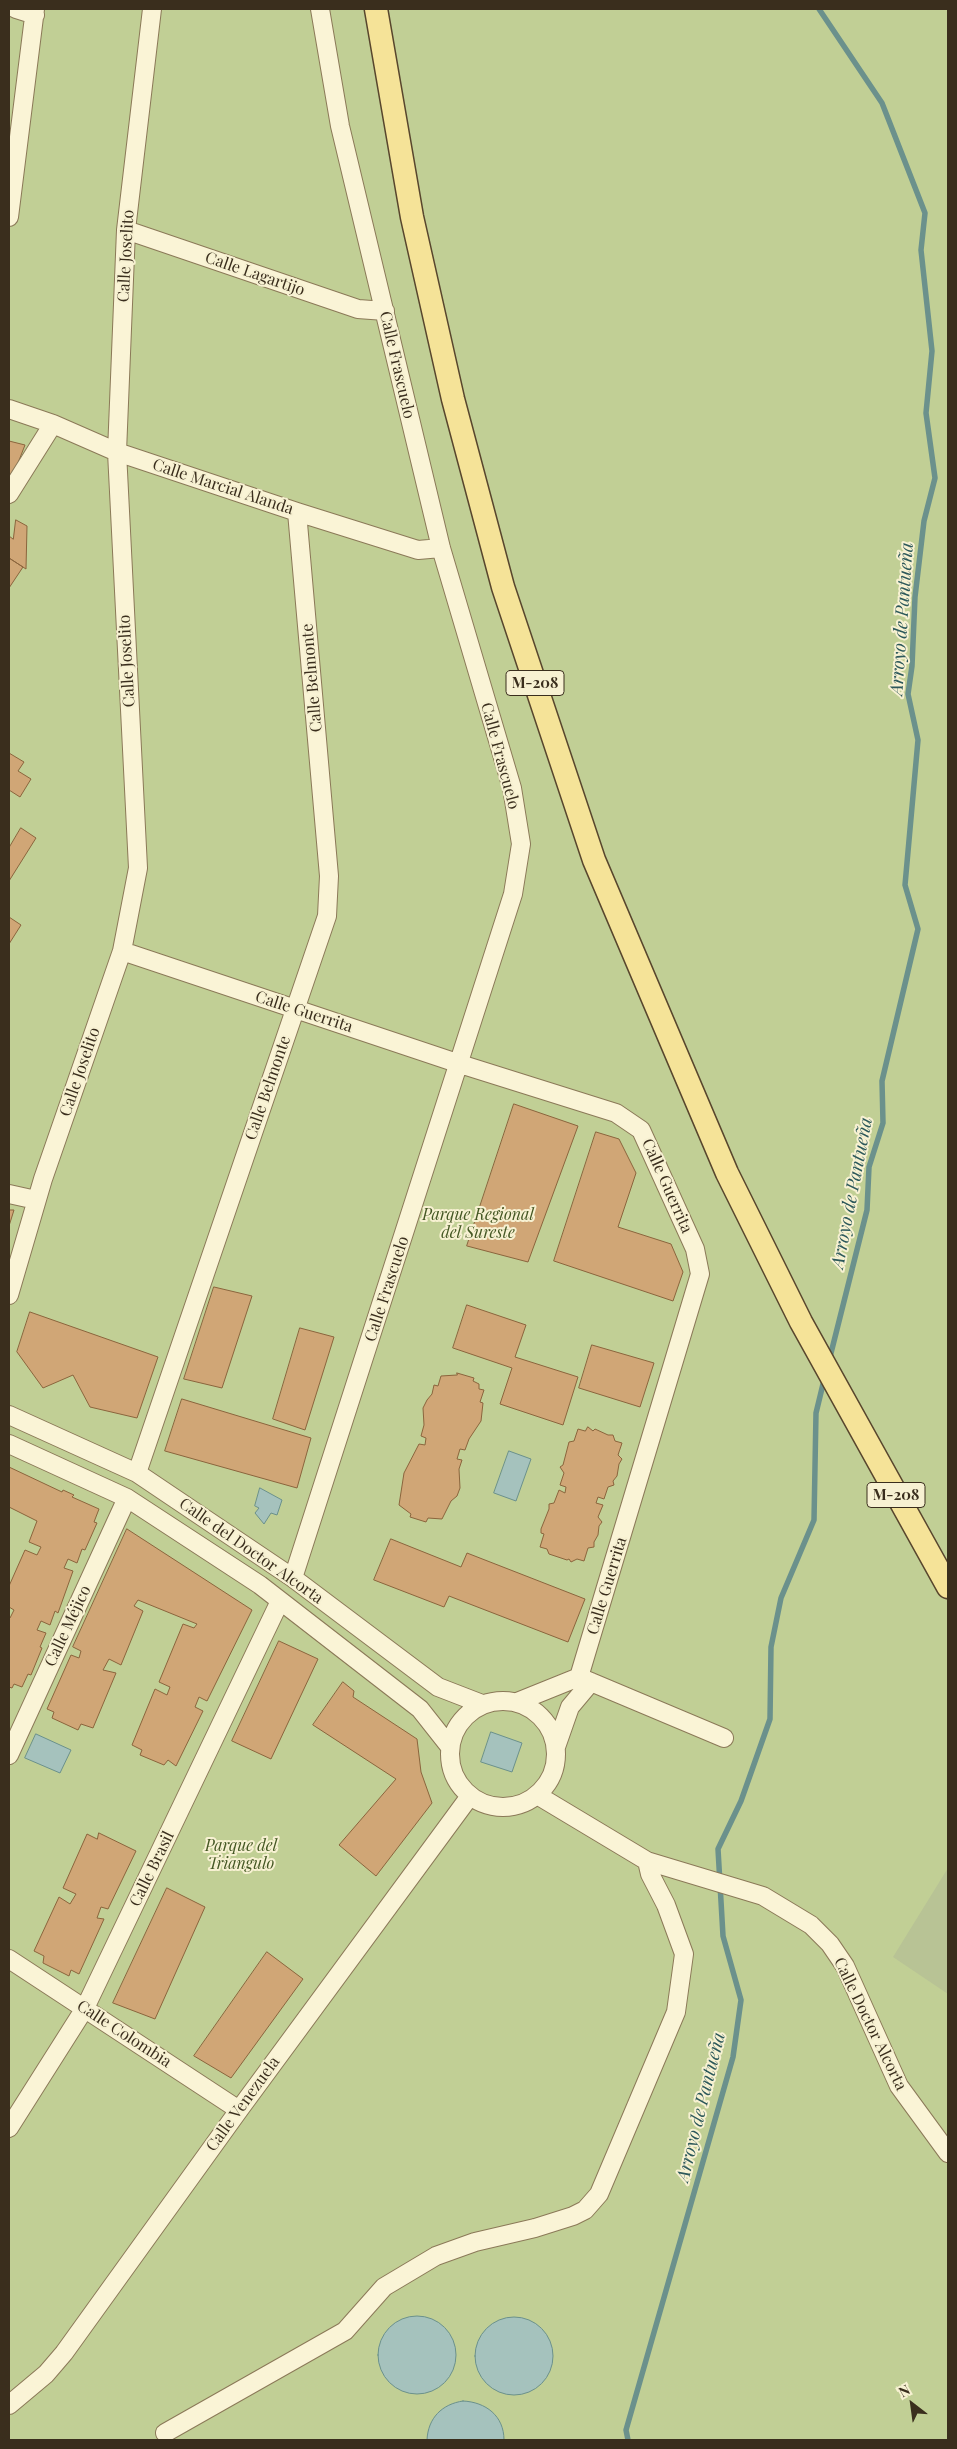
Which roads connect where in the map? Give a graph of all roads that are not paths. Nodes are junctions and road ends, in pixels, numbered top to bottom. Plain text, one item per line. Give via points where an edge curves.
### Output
1 (16, 9) edge
2 (152, 9) edge
3 (320, 9) edge
4 (376, 9) edge
5 (35, 12) edge
6 (9, 214) edge
7 (126, 230) junction
8 (384, 311) junction
9 (9, 409) edge
10 (53, 424) junction
11 (117, 452) junction
12 (9, 494) edge
13 (297, 512) junction
14 (441, 548) junction
15 (122, 951) junction
16 (294, 1009) junction
17 (460, 1064) junction
18 (9, 1194) edge
19 (36, 1200) junction
20 (9, 1295) edge
21 (9, 1415) edge
22 (9, 1444) edge
23 (137, 1473) junction
24 (127, 1498) junction
25 (293, 1578) junction
26 (948, 1587) edge
27 (280, 1601) junction
28 (585, 1679) junction
29 (517, 1702) junction
30 (482, 1704) junction
31 (724, 1738) dead end
32 (450, 1747) junction
33 (556, 1747) junction
34 (9, 1755) edge
35 (537, 1795) junction
36 (470, 1796) junction
37 (647, 1860) junction
38 (9, 1959) edge
39 (85, 2008) junction
40 (239, 2110) junction
41 (9, 2128) edge
42 (948, 2153) edge
43 (9, 2405) edge
44 (164, 2433) dead end

1 - 5 street
2 - 7 street, Calle Joselito
3 - 8 street, Calle Frascuelo via 340,126
4 - 26 main road, M-208 via 412,217 453,399 503,587 598,870 727,1173 844,1403
5 - 6 street
7 - 8 street, Calle Lagartijo via 358,309
7 - 11 street, Calle Joselito
8 - 14 street, Calle Frascuelo
9 - 10 street, Calle Marcial Alanda
10 - 11 street, Calle Marcial Alanda
10 - 12 street
11 - 13 street, Calle Marcial Alanda
11 - 15 street, Calle Joselito via 138,868
13 - 14 street, Calle Marcial Alanda via 418,550
13 - 16 street, Calle Belmonte via 329,876 327,916
14 - 17 street, Calle Frascuelo via 512,788 521,844 513,894
15 - 16 street, Calle Guerrita
15 - 19 street, Calle Joselito
16 - 17 street, Calle Guerrita
16 - 23 street, Calle Belmonte
17 - 25 street, Calle Frascuelo
17 - 28 street, Calle Guerrita via 616,1113 642,1130 695,1249 700,1274
18 - 19 street
19 - 20 street, Calle Joselito
21 - 23 street, Calle del Doctor Alcorta
22 - 24 street, Calle del Doctor Alcorta
23 - 25 street, Calle del Doctor Alcorta
24 - 27 street, Calle del Doctor Alcorta
24 - 34 street, Calle Méjico
25 - 30 street, Calle del Doctor Alcorta via 438,1687
27 - 32 street, Calle del Doctor Alcorta via 420,1710
27 - 39 street, Calle Brasil
28 - 29 street
28 - 31 street
28 - 33 street, Calle Guerrita via 570,1707
29 - 30 street via 500,1700
29 - 33 street via 543,1718
30 - 32 street via 467,1714 456,1728
32 - 36 street via 451,1765 460,1785
33 - 35 street via 556,1764
35 - 36 street via 524,1803 505,1807 488,1805
35 - 37 street, Calle Doctor Alcorta
36 - 40 street, Calle Venezuela
37 - 42 street, Calle Doctor Alcorta via 763,1896 811,1925 845,1966 899,2086
37 - 44 street via 684,1954 676,2012 599,2194 584,2210 573,2216 475,2242 436,2256 384,2287 345,2331
38 - 39 street, Calle Colombia
39 - 40 street, Calle Colombia
39 - 41 street, Calle Brasil
40 - 43 street, Calle Venezuela via 64,2353 46,2374

